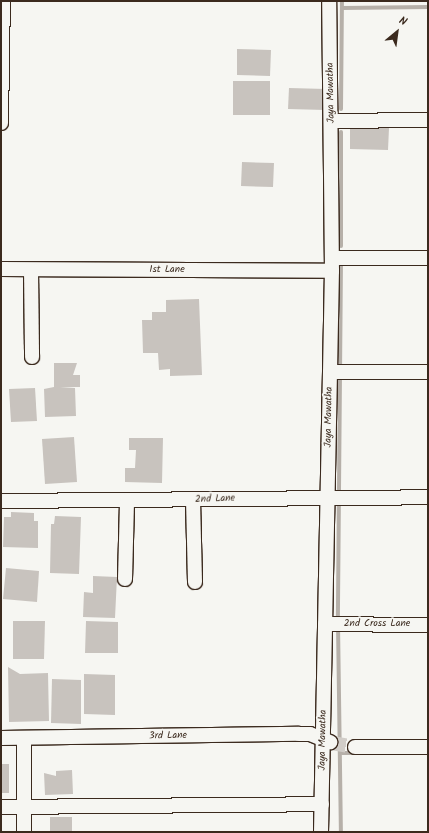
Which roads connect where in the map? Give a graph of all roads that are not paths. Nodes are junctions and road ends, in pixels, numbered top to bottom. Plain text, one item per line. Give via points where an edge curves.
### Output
1 (3, 1) edge
2 (329, 1) edge
3 (331, 120) junction
4 (428, 120) edge
5 (1, 123) edge
6 (428, 258) edge
7 (332, 265) junction
8 (1, 269) edge
9 (31, 270) junction
10 (32, 357) dead end
11 (330, 372) junction
12 (428, 372) edge
13 (328, 496) junction
14 (428, 497) edge
15 (193, 500) junction
16 (1, 501) edge
17 (127, 501) junction
18 (125, 579) dead end
19 (195, 582) dead end
20 (325, 624) junction
21 (428, 625) edge
22 (1, 738) edge
23 (24, 738) junction
24 (328, 741) junction
25 (355, 747) tunnel mouth
26 (428, 747) edge
27 (322, 804) junction
28 (1, 807) edge
29 (24, 807) junction
30 (24, 832) edge
31 (321, 832) edge

1 - 5 street
2 - 3 street, Jaya Mawatha
3 - 4 street
3 - 7 street, Jaya Mawatha
6 - 7 street, 1st Lane
7 - 9 street, 1st Lane
7 - 11 street, Jaya Mawatha
8 - 9 street, 1st Lane
9 - 10 street
11 - 12 street
11 - 13 street, Jaya Mawatha
13 - 14 street, 2nd Lane
13 - 15 street, 2nd Lane
13 - 20 street, Jaya Mawatha
15 - 17 street, 2nd Lane
15 - 19 street
16 - 17 street, 2nd Lane
17 - 18 street
20 - 21 street, 2nd Cross Lane
20 - 24 street, Jaya Mawatha
22 - 23 street, 3rd Lane
23 - 24 street, 3rd Lane via 299,734
23 - 29 street
24 - 27 street, Jaya Mawatha
25 - 26 street
27 - 29 street
27 - 31 street, Jaya Mawatha
28 - 29 street
29 - 30 street

